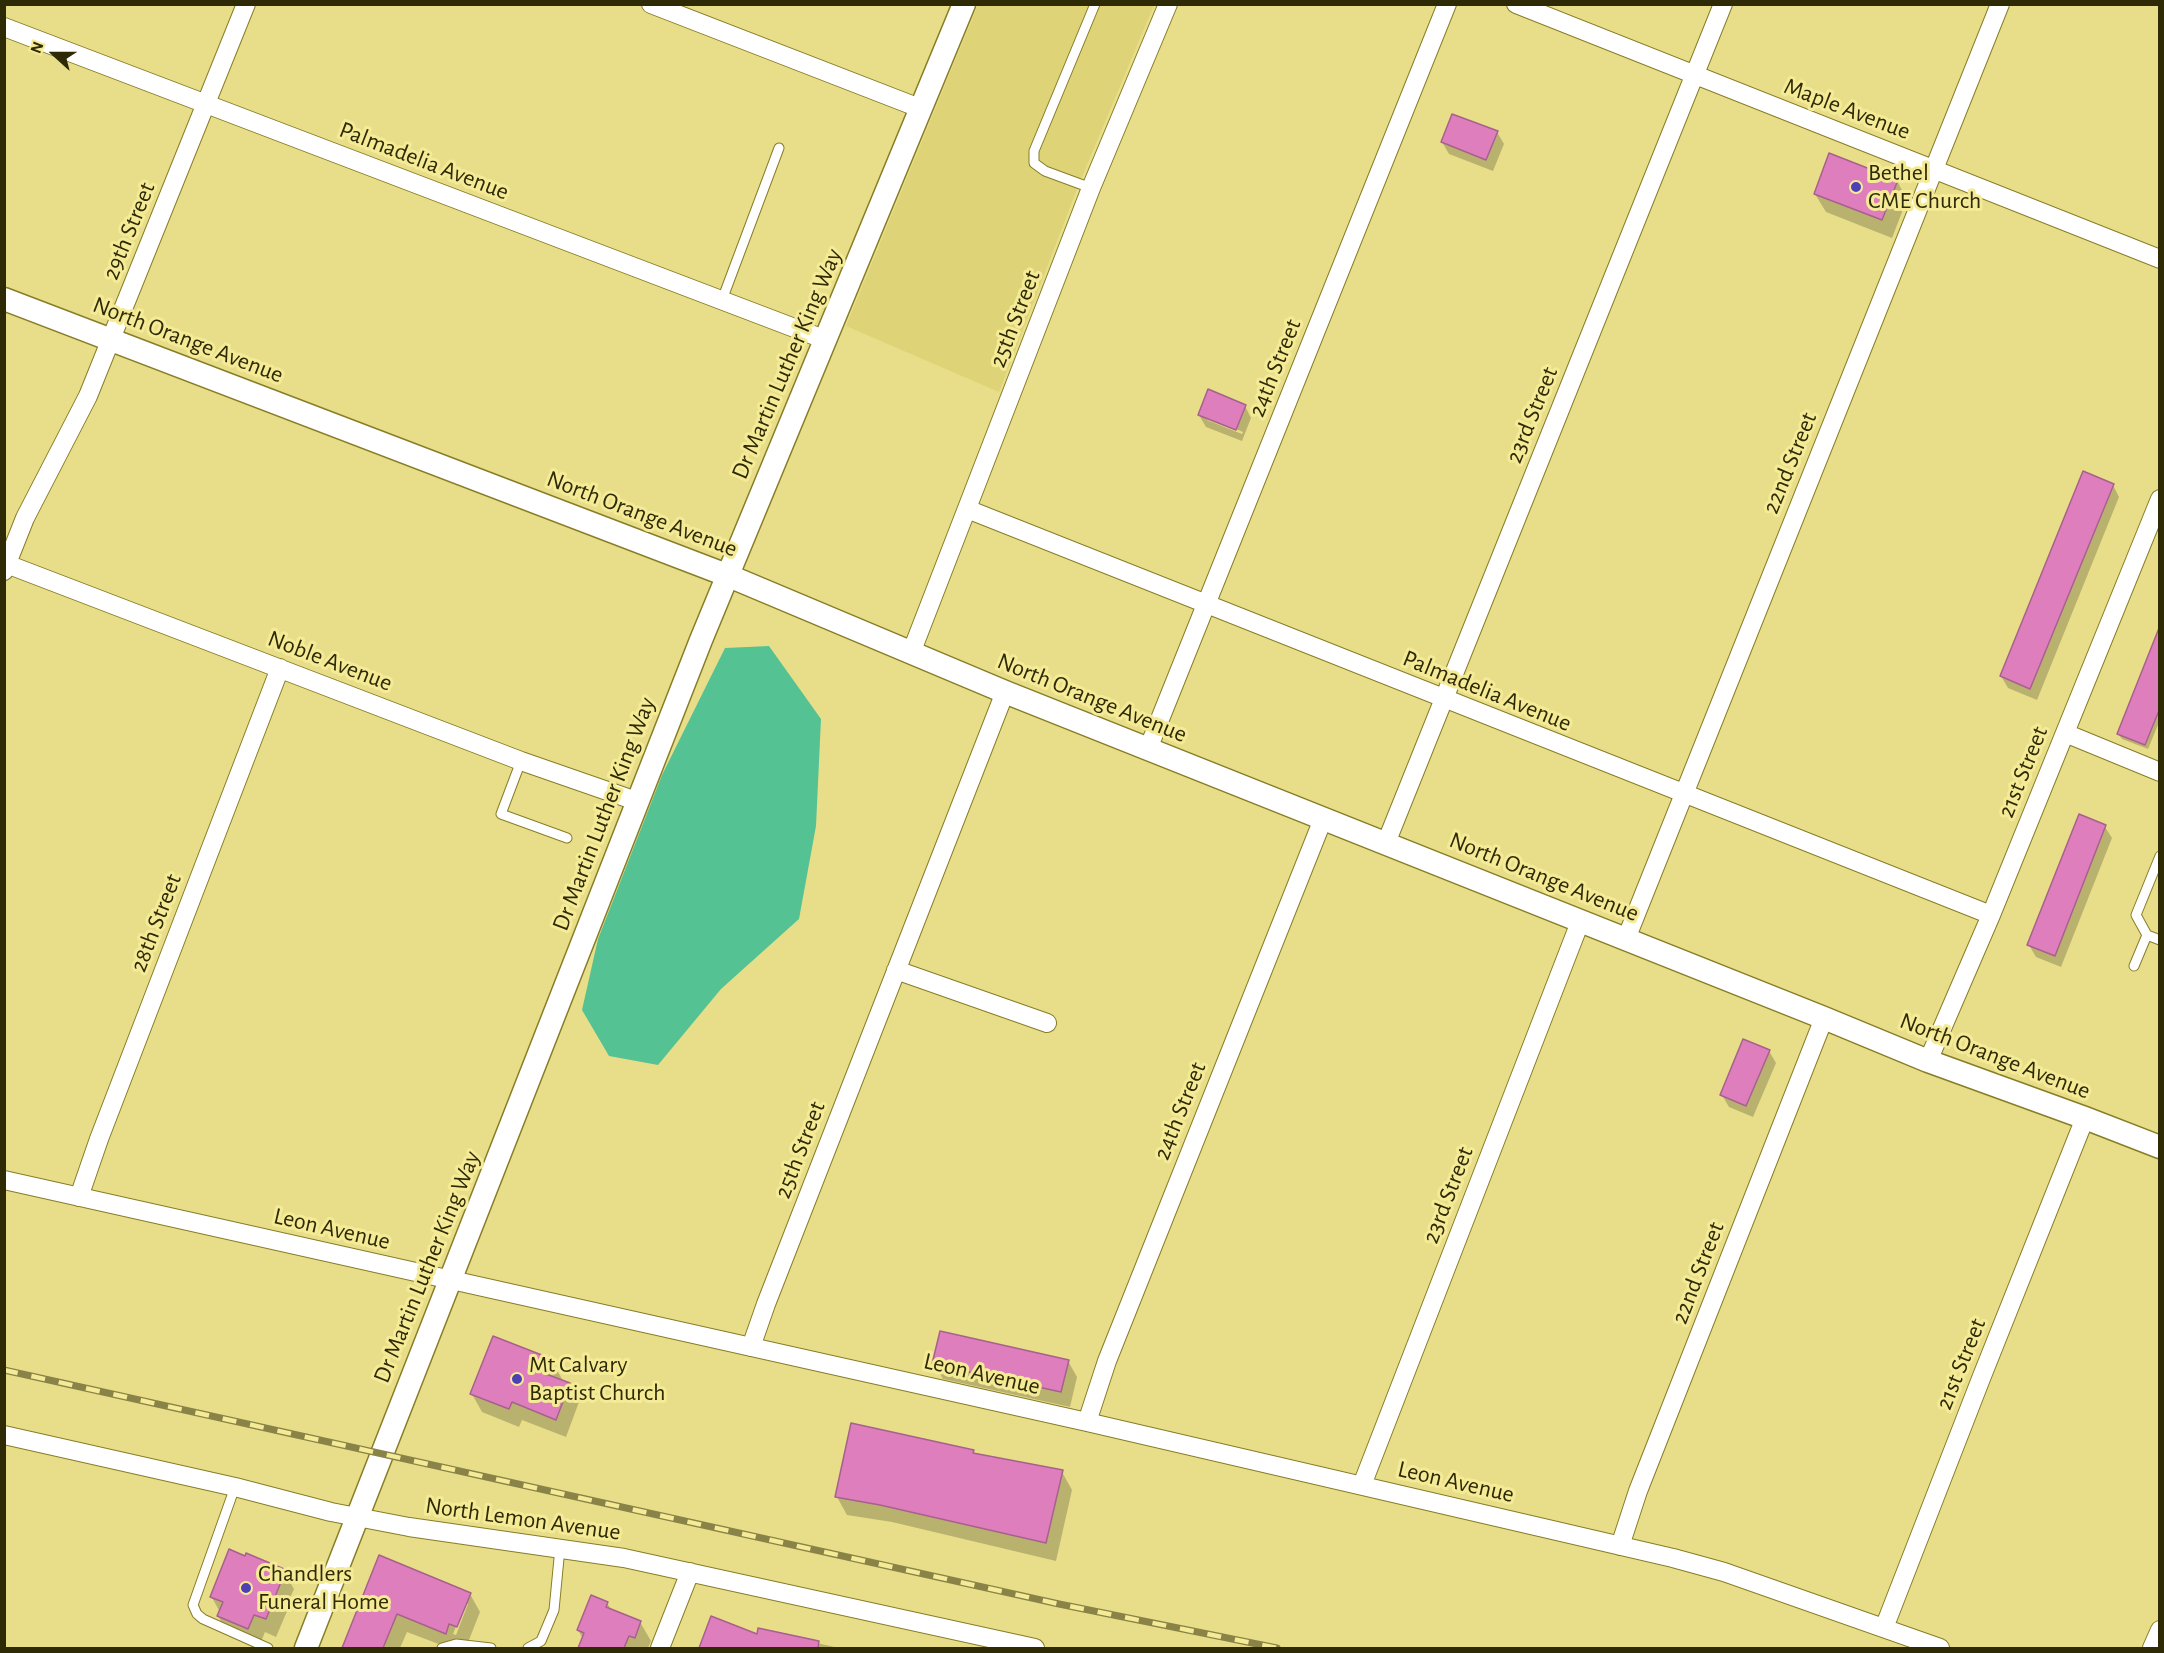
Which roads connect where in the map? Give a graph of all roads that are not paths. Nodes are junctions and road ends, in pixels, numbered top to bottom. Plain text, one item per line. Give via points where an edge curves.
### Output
1 (246, 4) edge
2 (651, 4) edge
3 (964, 4) edge
4 (1095, 4) edge
5 (1168, 4) edge
6 (1447, 4) edge
7 (1516, 4) edge
8 (1723, 4) edge
9 (2000, 4) edge
10 (4, 27) edge
11 (1694, 74) junction
12 (207, 104) junction
13 (922, 109) junction
14 (778, 148) dead end
15 (1934, 169) junction
16 (1091, 188) junction
17 (2160, 259) edge
18 (4, 299) edge
19 (722, 300) junction
20 (111, 340) junction
21 (826, 340) junction
22 (2160, 499) edge
23 (967, 509) junction
24 (5, 566) edge
25 (729, 576) junction
26 (1205, 604) junction
27 (911, 654) junction
28 (280, 668) junction
29 (1005, 692) junction
30 (1444, 699) junction
31 (2065, 733) junction
32 (1148, 749) junction
33 (522, 761) junction
34 (2160, 772) edge
35 (1683, 794) junction
36 (639, 802) junction
37 (1323, 819) junction
38 (567, 838) dead end
39 (1386, 843) junction
40 (2160, 856) edge
41 (1990, 915) junction
42 (1580, 922) junction
43 (2147, 935) junction
44 (1626, 939) junction
45 (2160, 940) edge
46 (2134, 966) dead end
47 (896, 970) junction
48 (1824, 1018) junction
49 (1047, 1023) dead end
50 (1928, 1061) junction
51 (2085, 1118) junction
52 (2160, 1148) edge
53 (4, 1180) edge
54 (79, 1197) junction
55 (451, 1281) junction
56 (751, 1347) junction
57 (1087, 1422) junction
58 (4, 1435) edge
59 (1362, 1485) junction
60 (235, 1487) junction
61 (357, 1517) junction
62 (1620, 1546) junction
63 (560, 1548) junction
64 (690, 1572) junction
65 (1884, 1628) junction
66 (2160, 1630) edge
67 (268, 1648) edge
68 (306, 1648) edge
69 (442, 1648) edge
70 (491, 1648) edge
71 (528, 1648) edge
72 (660, 1648) edge
73 (1035, 1648) edge
74 (1940, 1648) edge
75 (2152, 1648) edge

1 - 12 street, 29th Street
2 - 13 street
3 - 13 street, Dr Martin Luther King Way
4 - 16 lane via 1034,151 1034,163 1045,171
5 - 16 street, 25th Street
6 - 26 street, 24th Street
7 - 11 street, Maple Avenue
8 - 11 street, 23rd Street
9 - 15 street, 22nd Street
10 - 12 street, Palmadelia Avenue
11 - 15 street, Maple Avenue
11 - 30 street, 23rd Street
12 - 19 street, Palmadelia Avenue
12 - 20 street, 29th Street
13 - 21 street, Dr Martin Luther King Way
14 - 19 lane
15 - 17 street, Maple Avenue
15 - 35 street, 22nd Street
16 - 23 street, 25th Street
18 - 20 street, North Orange Avenue
19 - 21 street, Palmadelia Avenue
20 - 24 street, 29th Street
20 - 25 street, North Orange Avenue
21 - 25 street, Dr Martin Luther King Way
22 - 31 street, 21st Street
23 - 26 street, Palmadelia Avenue
23 - 27 street, 25th Street
24 - 28 street, Noble Avenue
25 - 27 street, North Orange Avenue
25 - 36 street, Dr Martin Luther King Way
26 - 30 street, Palmadelia Avenue
26 - 32 street, 24th Street
27 - 29 street, North Orange Avenue
28 - 33 street, Noble Avenue
28 - 54 street, 28th Street
29 - 32 street, North Orange Avenue
29 - 47 street, 25th Street
30 - 35 street, Palmadelia Avenue
30 - 39 street, 23rd Street
31 - 34 street
31 - 41 street, 21st Street
32 - 37 street, North Orange Avenue
33 - 36 street, Noble Avenue
33 - 38 lane via 501,814
35 - 41 street, Palmadelia Avenue
35 - 44 street, 22nd Street
36 - 55 street, Dr Martin Luther King Way
37 - 39 street, North Orange Avenue
37 - 57 street, 24th Street via 1107,1361
39 - 42 street, North Orange Avenue
40 - 43 lane via 2136,915
41 - 50 street, 21st Street
42 - 44 street, North Orange Avenue
42 - 59 street, 23rd Street
43 - 45 lane
43 - 46 lane
44 - 48 street, North Orange Avenue
47 - 49 street
47 - 56 street, 25th Street
48 - 50 street, North Orange Avenue
48 - 62 street, 22nd Street via 1638,1491
50 - 51 street, North Orange Avenue
51 - 52 street, North Orange Avenue
51 - 65 street, 21st Street
53 - 54 street, Leon Avenue
54 - 55 street, Leon Avenue
55 - 56 street, Leon Avenue
55 - 61 street, Dr Martin Luther King Way
56 - 57 street, Leon Avenue
57 - 59 street, Leon Avenue
58 - 60 street, North Lemon Avenue
59 - 62 street, Leon Avenue
60 - 61 street, North Lemon Avenue
60 - 67 lane via 192,1605 203,1619
61 - 63 street, North Lemon Avenue
61 - 68 street, Dr Martin Luther King Way
62 - 65 street, Leon Avenue via 1724,1572
63 - 64 street, North Lemon Avenue
63 - 71 lane via 554,1610 541,1641
64 - 72 street
64 - 73 street, North Lemon Avenue
65 - 74 street, Leon Avenue
66 - 75 street
69 - 70 lane via 456,1644

